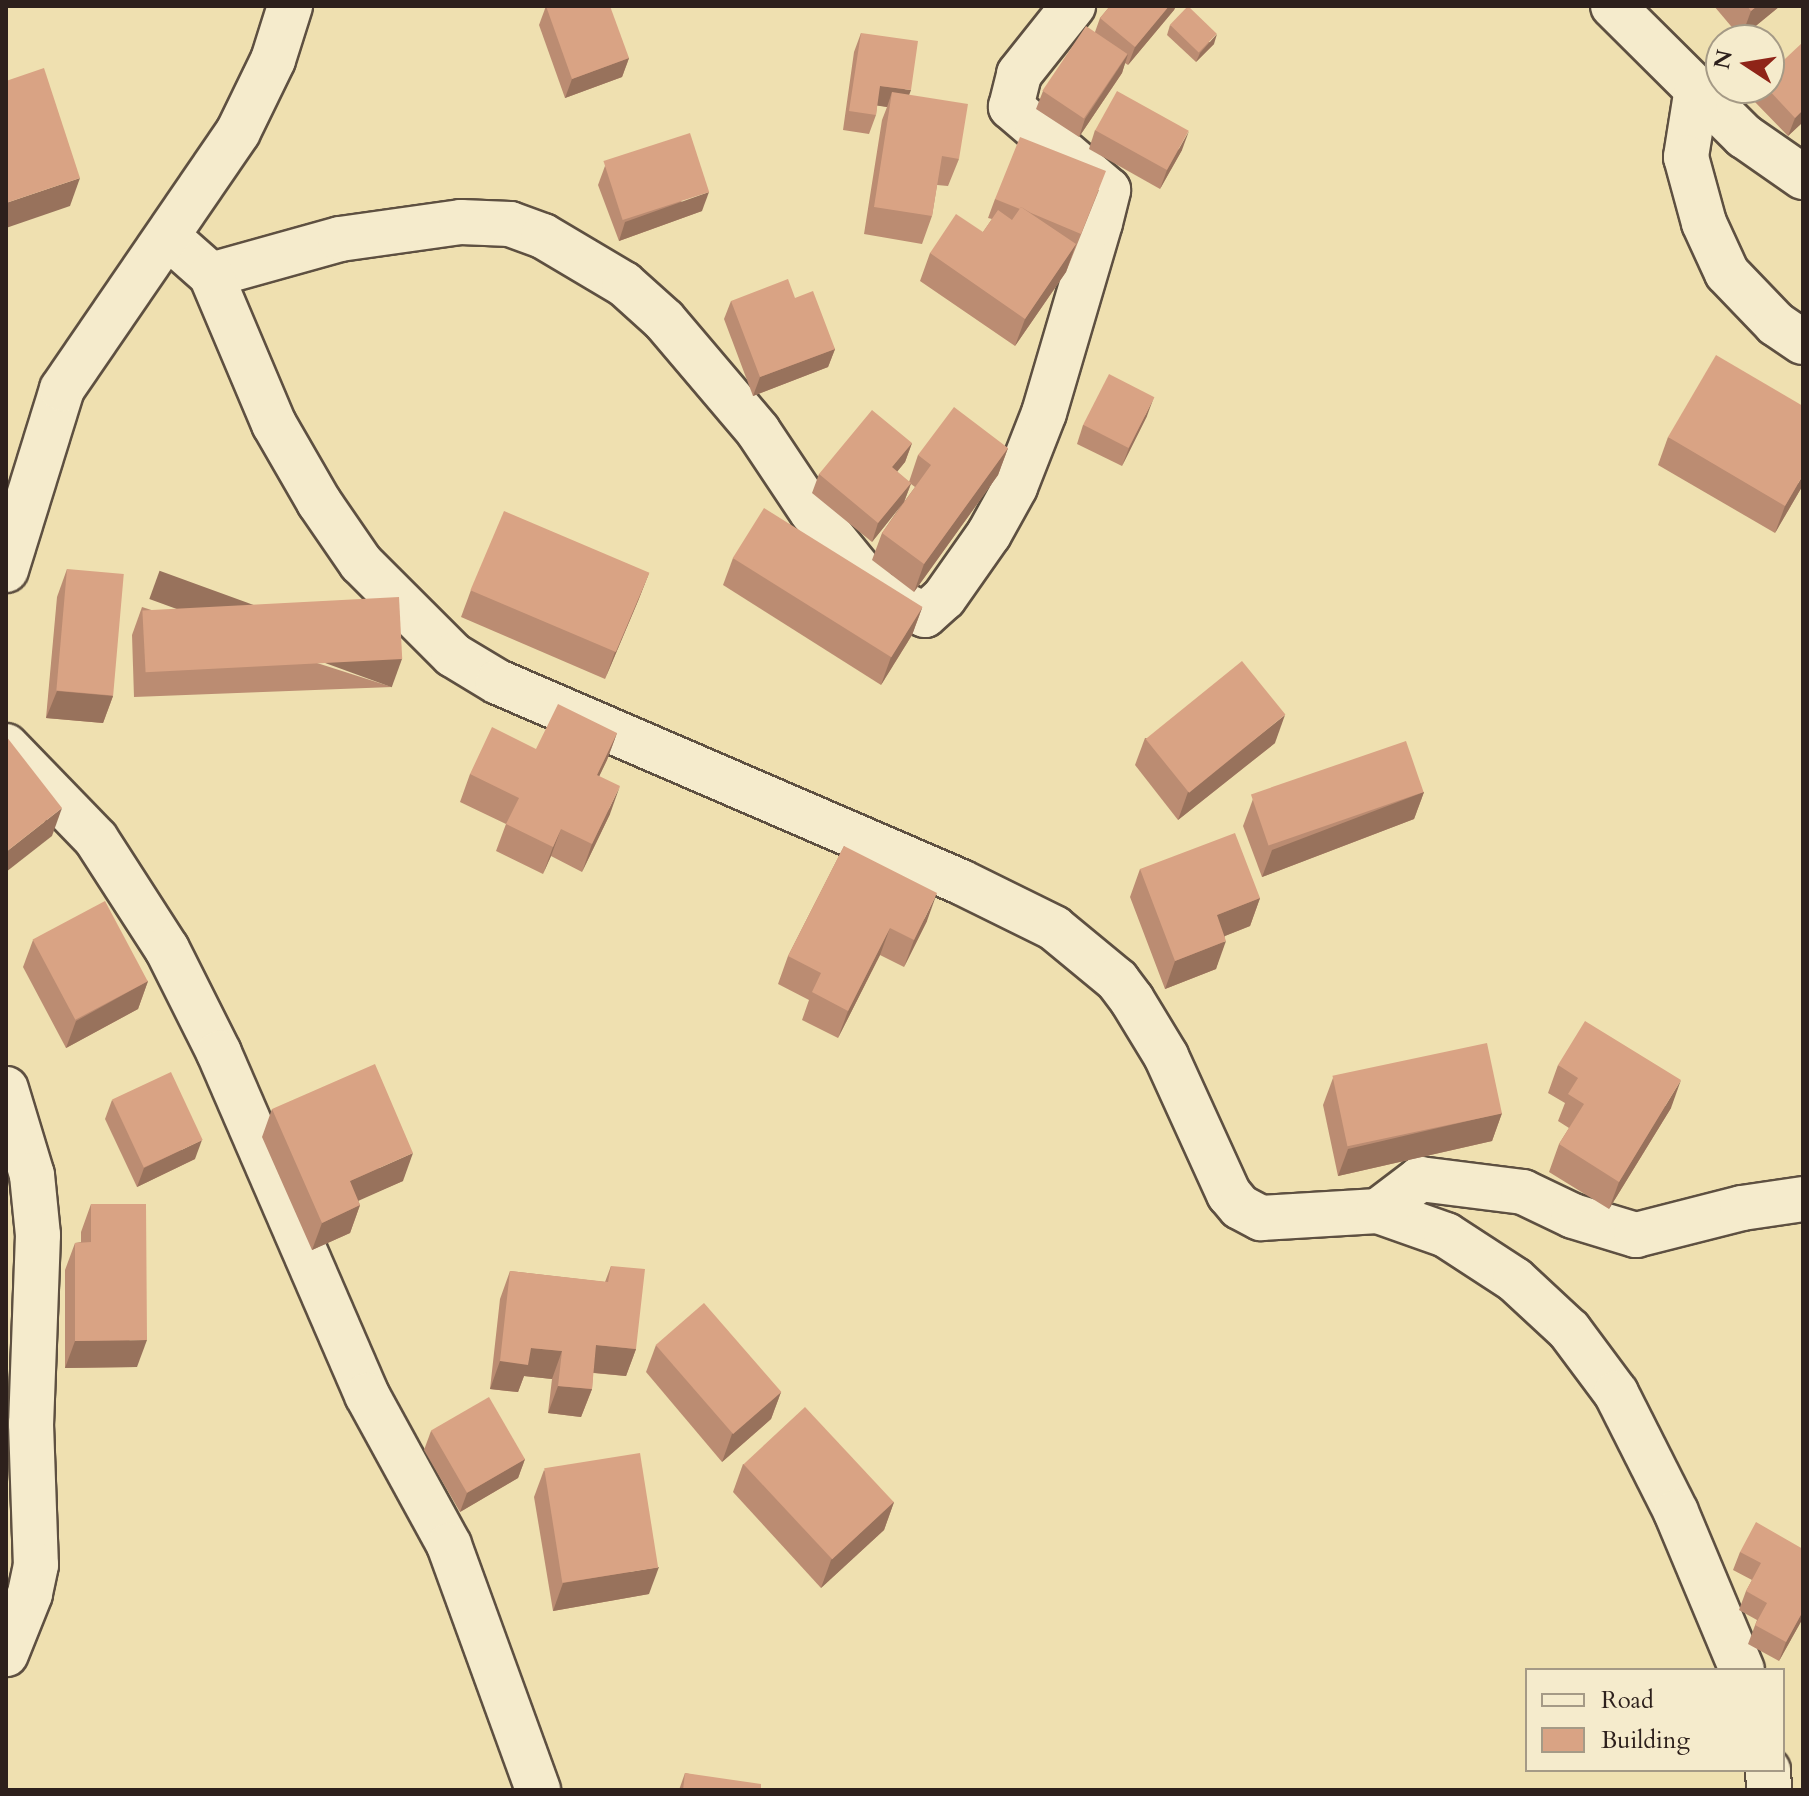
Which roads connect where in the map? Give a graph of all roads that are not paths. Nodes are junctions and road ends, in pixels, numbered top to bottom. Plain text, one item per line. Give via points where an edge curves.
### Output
1 (290, 6) edge
2 (1073, 6) edge
3 (1613, 6) edge
4 (1697, 88) junction
5 (1803, 177) edge
6 (168, 237) junction
7 (211, 275) junction
8 (1803, 342) edge
9 (6, 570) edge
10 (6, 746) edge
11 (6, 1089) edge
12 (1803, 1199) edge
13 (1378, 1211) junction
14 (6, 1654) edge
15 (1741, 1668) edge
16 (538, 1790) edge

1 - 6 street via 273,60 238,132
2 - 7 street via 1019,74 1011,107 1108,190 1100,223 1044,413 1015,487 989,534 944,598 925,615 877,592 812,512 733,398 664,320 624,284 543,236 510,224 461,222 340,239
3 - 4 street via 1655,53
4 - 5 street via 1744,136
4 - 8 street via 1686,157 1704,223 1727,273 1776,324
6 - 7 street
6 - 9 street via 62,389
7 - 13 street via 274,424 303,477 361,563 430,637 498,682 961,882 1054,928 1117,980 1132,1000 1166,1056 1229,1194 1240,1207 1261,1218
10 - 16 street via 96,839 167,949 219,1053 367,1395 449,1545 508,1695
11 - 14 street via 38,1205 38,1281 31,1411 36,1565
12 - 13 street via 1742,1208 1636,1235 1573,1216 1523,1192 1420,1179
13 - 15 street via 1446,1235 1482,1257 1569,1330 1616,1393 1644,1446

